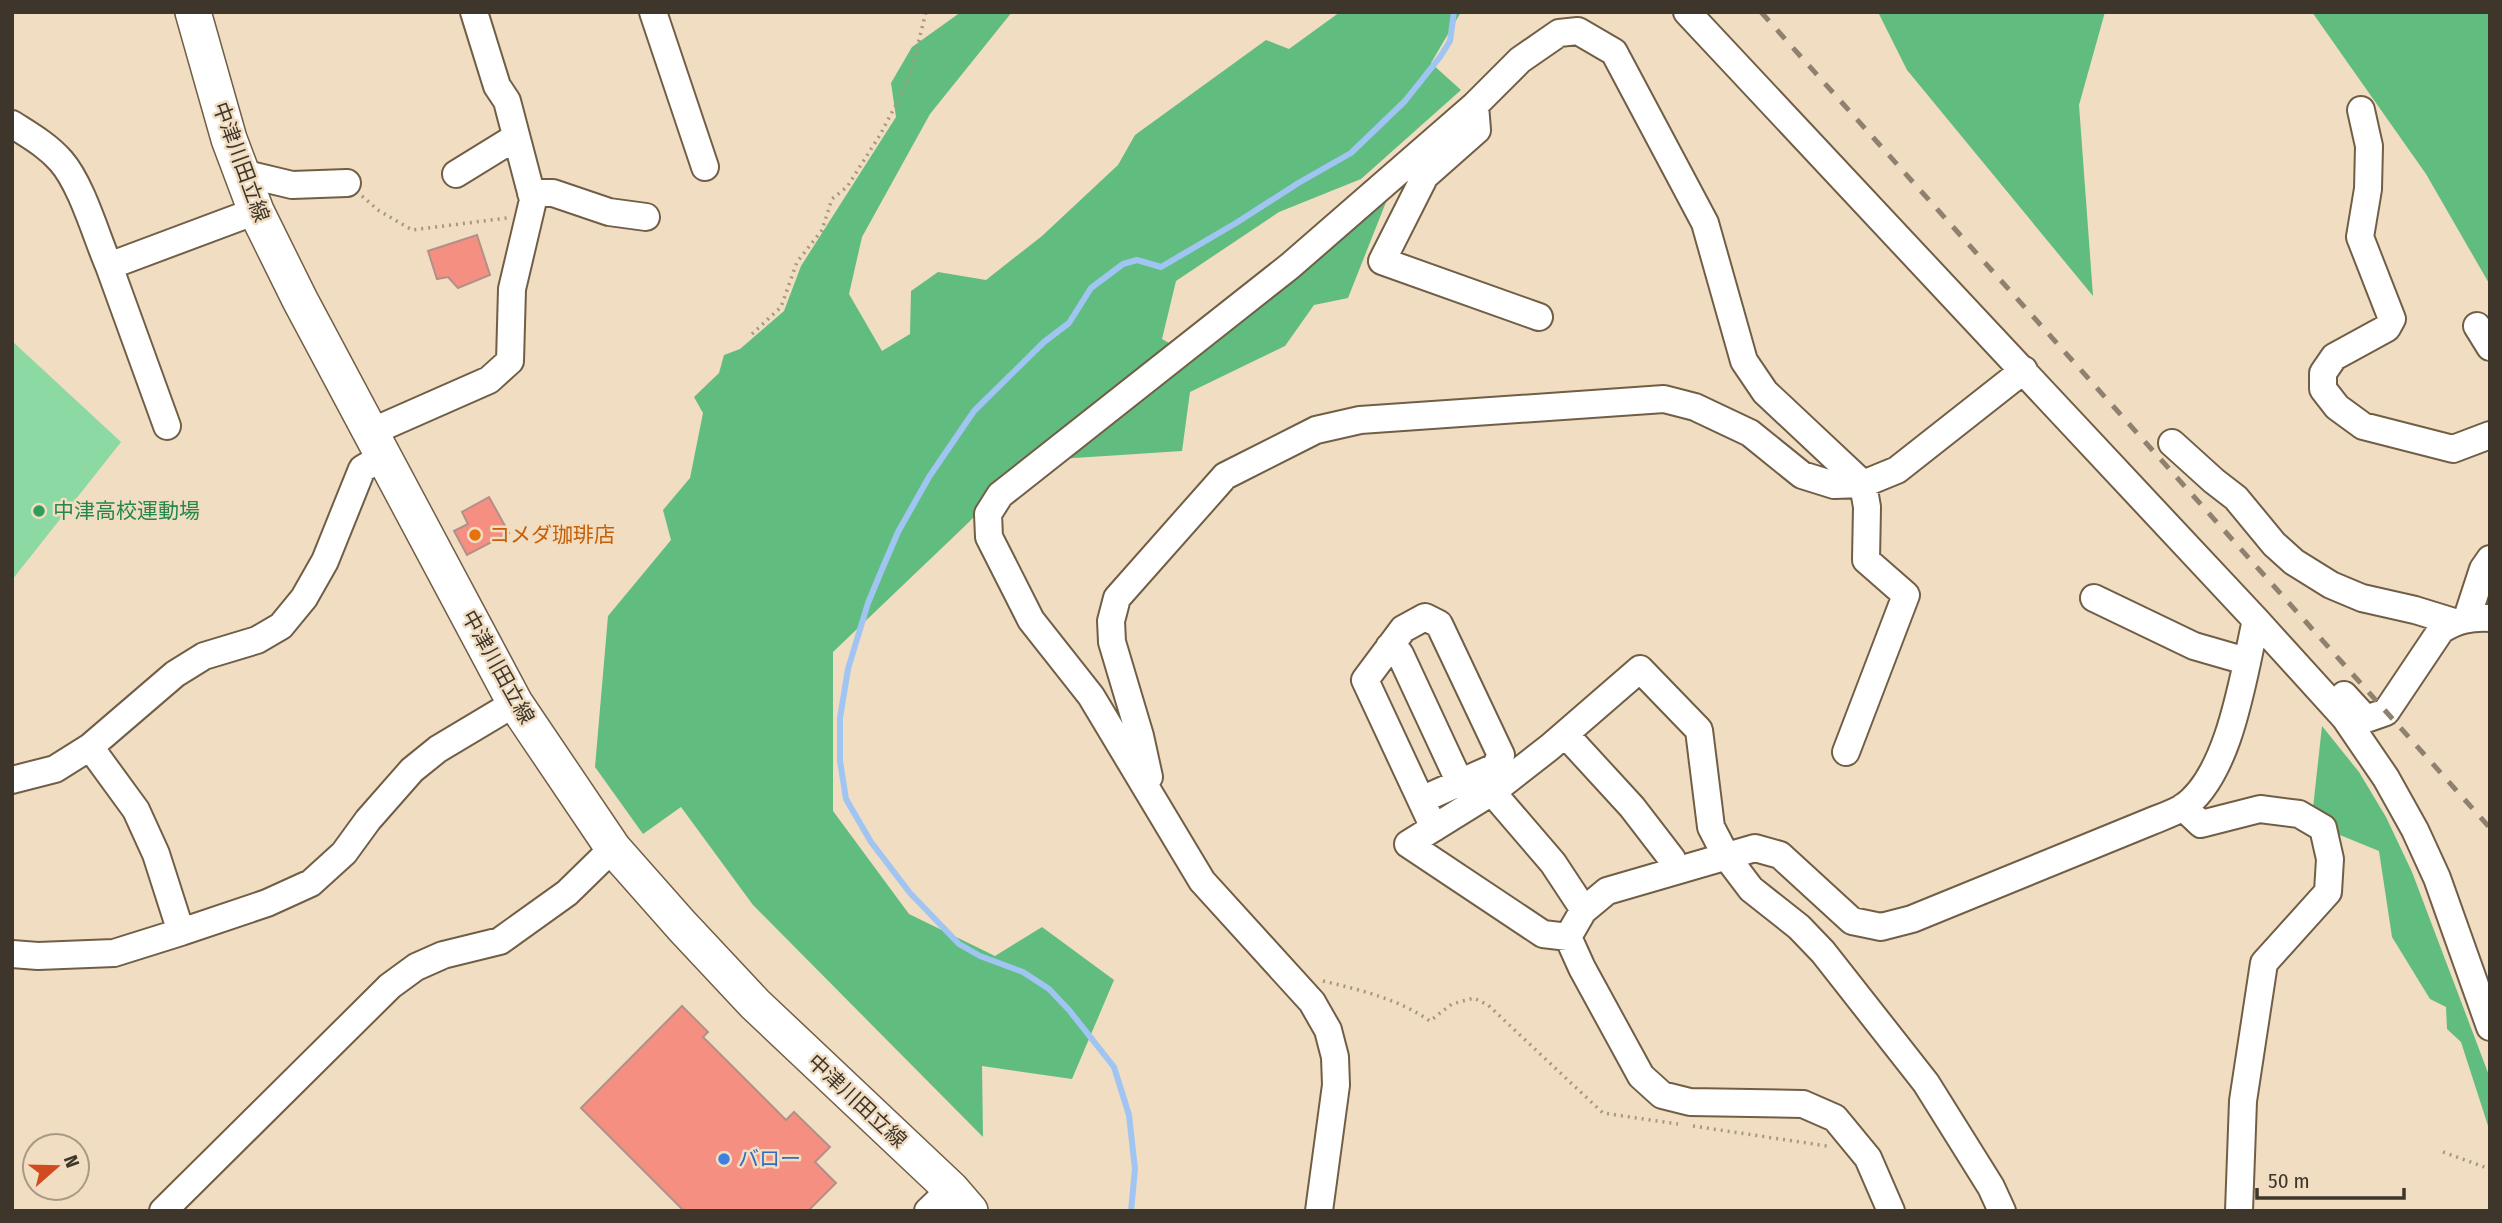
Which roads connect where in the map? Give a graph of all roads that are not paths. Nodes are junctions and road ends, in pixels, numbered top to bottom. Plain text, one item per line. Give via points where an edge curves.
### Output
1 (193, 12) edge
2 (474, 12) edge
3 (653, 12) edge
4 (1687, 12) edge
5 (1475, 105) junction
6 (2361, 110) dead end
7 (12, 124) edge
8 (516, 137) junction
9 (705, 167) dead end
10 (242, 173) junction
11 (456, 174) dead end
12 (347, 183) road end
13 (530, 204) junction
14 (257, 211) junction
15 (646, 217) dead end
16 (109, 266) junction
17 (1539, 317) dead end
18 (2024, 370) junction
19 (167, 426) dead end
20 (2490, 435) edge
21 (2172, 443) dead end
22 (377, 444) junction
23 (1863, 484) junction
24 (2490, 559) edge
25 (2094, 598) dead end
26 (2470, 619) edge
27 (2256, 620) junction
28 (1389, 647) junction
29 (2246, 661) junction
30 (2326, 697) junction
31 (515, 703) junction
32 (1565, 734) junction
33 (89, 747) junction
34 (1846, 752) dead end
35 (12, 780) edge
36 (1460, 783) junction
37 (1492, 792) junction
38 (1154, 799) junction
39 (1421, 800) junction
40 (2183, 807) junction
41 (1434, 828) junction
42 (613, 848) junction
43 (1727, 856) junction
44 (1676, 871) junction
45 (1584, 910) junction
46 (181, 932) junction
47 (1568, 937) junction
48 (12, 954) edge
49 (2490, 1027) edge
50 (950, 1203) edge
51 (163, 1211) edge
52 (1319, 1211) edge
53 (1891, 1211) edge
54 (2002, 1211) edge
55 (2239, 1211) edge

1 - 10 main road, 中津川田立線
2 - 8 street
3 - 9 street
4 - 18 street
5 - 17 street via 1477,130 1425,176 1382,261
5 - 23 street via 1520,60 1559,33 1578,31 1615,52 1705,223 1744,361 1765,391
5 - 38 street via 1290,266 1000,495 988,514 989,537 1031,620 1091,696
6 - 20 street via 2369,146 2360,237 2392,319 2387,328 2334,357 2323,373 2323,389 2337,407 2363,426 2453,449
7 - 16 street via 43,144 73,178
8 - 11 street
8 - 13 street
10 - 12 street via 292,185
10 - 14 main road, 中津川田立線
13 - 15 street via 553,193 610,212
13 - 22 street via 512,289 510,361 489,380
14 - 16 street
14 - 22 main road, 中津川田立線
16 - 19 street
18 - 23 street via 1897,470
18 - 27 street
21 - 26 street via 2236,498 2294,562 2331,585 2362,598
22 - 31 main road, 中津川田立線
22 - 33 street via 362,469 325,561 281,626 257,640 204,656 175,674
23 - 34 street via 1866,560 1906,595
23 - 38 street via 1834,485 1802,475 1750,433 1695,407 1664,399 1360,420 1316,430 1225,476 1117,598 1111,642
24 - 26 street
25 - 29 street via 2194,646
26 - 30 street via 2441,630 2386,712 2366,719 2338,689
27 - 29 street
27 - 30 street
28 - 36 street via 1400,654
28 - 36 street via 1403,629 1425,617 1440,624 1501,755 1495,767
28 - 39 street via 1365,680
29 - 40 street via 2228,737 2210,778
30 - 49 street via 2386,778 2415,830
31 - 42 main road, 中津川田立線
31 - 46 street via 438,749 412,771 344,853 311,883
32 - 37 street
32 - 43 street via 1640,669 1699,730 1711,827
32 - 44 street via 1632,807 1672,859
33 - 35 street via 55,769
33 - 46 street via 136,810 156,854
36 - 39 street
37 - 41 street
37 - 45 street via 1553,863
38 - 52 street via 1202,881 1312,1002 1333,1041 1336,1085
39 - 41 street
40 - 43 street via 1912,919 1881,927 1852,921 1780,855 1755,848
40 - 55 street via 2202,824 2260,809 2300,814 2323,828 2330,859 2328,892 2264,963 2243,1101
41 - 47 street via 1408,844 1543,934
42 - 50 main road, 中津川田立線 via 755,1004
42 - 51 street via 567,893 500,941 443,955 390,986
43 - 44 street
43 - 54 street via 1751,889 1823,951 1926,1083
44 - 45 street via 1607,891
45 - 47 street
46 - 48 street via 114,953
47 - 53 street via 1641,1076 1662,1095 1690,1102 1803,1104 1835,1118 1868,1157

